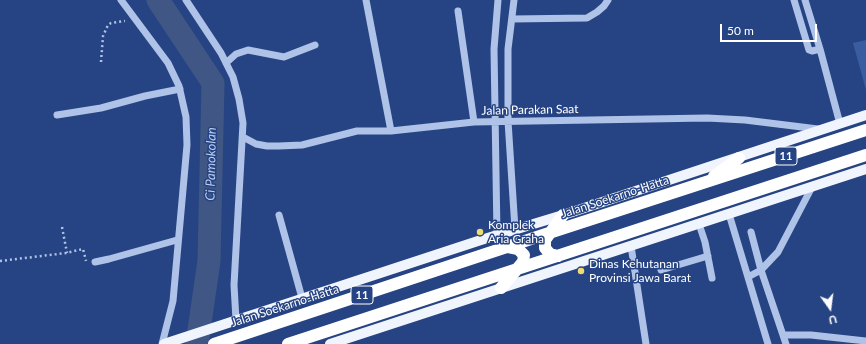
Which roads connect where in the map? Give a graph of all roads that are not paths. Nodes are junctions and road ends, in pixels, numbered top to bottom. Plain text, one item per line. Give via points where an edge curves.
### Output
1 (121, 0) edge
2 (186, 0) edge
3 (366, 0) edge
4 (498, 0) edge
5 (514, 0) edge
6 (608, 0) edge
7 (794, 0) edge
8 (805, 0) edge
9 (458, 11) dead end
10 (512, 19) junction
11 (315, 45) dead end
12 (494, 49) junction
13 (508, 49) junction
14 (820, 49) junction
15 (226, 63) junction
16 (180, 89) junction
17 (57, 115) dead end
18 (866, 115) edge
19 (508, 121) junction
20 (474, 122) junction
21 (495, 122) junction
22 (840, 124) junction
23 (821, 130) junction
24 (866, 130) edge
25 (391, 131) junction
26 (243, 137) junction
27 (866, 155) edge
28 (738, 158) junction
29 (866, 170) edge
30 (707, 182) junction
31 (812, 187) junction
32 (729, 214) junction
33 (279, 215) dead end
34 (563, 215) junction
35 (699, 224) junction
36 (515, 229) junction
37 (751, 232) dead end
38 (549, 233) junction
39 (497, 235) junction
40 (178, 240) junction
41 (631, 246) junction
42 (508, 247) junction
43 (558, 256) junction
44 (708, 256) junction
45 (95, 262) road end
46 (518, 269) junction
47 (661, 270) dead end
48 (761, 270) junction
49 (748, 277) junction
50 (712, 278) dead end
51 (501, 288) junction
52 (302, 298) junction
53 (236, 320) junction
54 (783, 335) junction
55 (866, 341) edge
56 (163, 344) edge
57 (215, 344) edge
58 (288, 344) edge
59 (330, 344) edge
60 (646, 344) edge
61 (768, 344) edge
62 (786, 344) edge

1 - 16 street via 168,63
2 - 15 street
3 - 25 street
4 - 12 street
5 - 10 street
6 - 10 street via 597,12 586,18
7 - 14 street via 809,50
8 - 14 street
9 - 20 street
10 - 13 street
11 - 15 street via 284,57 248,50 236,54
12 - 13 street
12 - 21 street
13 - 19 street
14 - 22 street
15 - 26 street via 239,99
16 - 17 street via 101,108
16 - 40 street via 186,117 187,145
18 - 22 main road
19 - 21 street, Jalan Parakan Saat
19 - 23 street, Jalan Parakan Saat via 707,118
19 - 36 street
20 - 21 street, Jalan Parakan Saat
20 - 25 street, Jalan Parakan Saat
21 - 39 street
22 - 23 main road
23 - 28 main road, Jalan Soekarno-Hatta
24 - 30 highway, Jalan Soekarno-Hatta / 11
25 - 26 street, Jalan Parakan Saat via 357,131 302,145 279,146 256,144
26 - 53 street via 234,285
27 - 43 highway, 11
28 - 30 highway
28 - 34 main road, Jalan Soekarno-Hatta
29 - 31 main road
30 - 38 highway, Jalan Soekarno-Hatta / 11
31 - 32 main road
31 - 48 street via 778,252
32 - 35 main road
32 - 49 street
33 - 52 street
34 - 36 main road, Jalan Soekarno-Hatta
34 - 38 highway
35 - 41 main road
35 - 44 street
36 - 39 main road, Jalan Soekarno-Hatta
37 - 48 street
38 - 42 highway, Jalan Soekarno-Hatta / 11
38 - 43 highway via 544,248 550,254
39 - 52 main road, Jalan Soekarno-Hatta
40 - 45 street
40 - 56 street via 173,301
41 - 51 main road
41 - 60 street
42 - 46 highway via 518,249 524,255
42 - 57 highway, Jalan Soekarno-Hatta / 11
43 - 46 highway, 11
44 - 47 street
44 - 50 street
46 - 51 highway
46 - 58 highway, 11
48 - 49 street
48 - 54 street
49 - 61 street
51 - 59 main road
52 - 53 main road, Jalan Soekarno-Hatta
53 - 56 main road, Jalan Soekarno-Hatta
54 - 55 street
54 - 62 street

